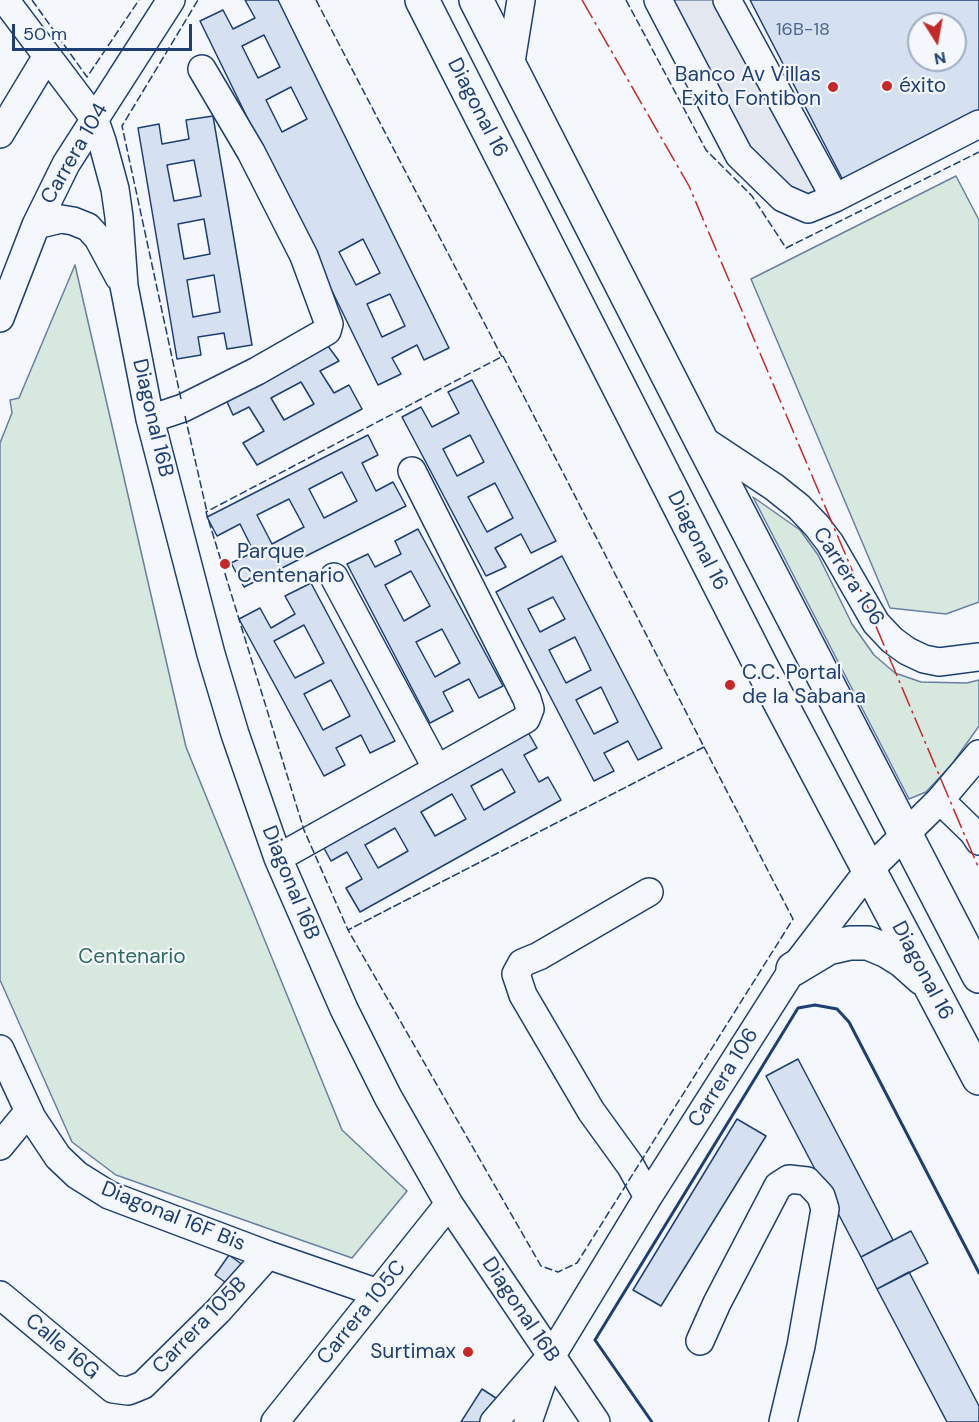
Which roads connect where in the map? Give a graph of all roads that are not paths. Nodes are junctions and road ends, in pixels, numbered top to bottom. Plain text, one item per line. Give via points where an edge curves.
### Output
1 (5, 0) edge
2 (171, 0) edge
3 (422, 0) edge
4 (476, 0) edge
5 (521, 0) edge
6 (658, 0) edge
7 (727, 0) edge
8 (47, 56) junction
9 (510, 68) junction
10 (202, 69) dead end
11 (94, 118) junction
12 (979, 124) edge
13 (0, 134) edge
14 (834, 198) junction
15 (36, 225) junction
16 (124, 286) junction
17 (0, 318) edge
18 (150, 419) junction
19 (700, 438) junction
20 (412, 471) dead end
21 (334, 577) dead end
22 (979, 657) edge
23 (979, 754) edge
24 (437, 769) junction
25 (940, 800) junction
26 (905, 835) junction
27 (979, 841) edge
28 (278, 858) junction
29 (869, 870) junction
30 (649, 892) dead end
31 (793, 969) junction
32 (979, 976) edge
33 (930, 985) junction
34 (0, 1049) edge
35 (979, 1078) edge
36 (28, 1112) junction
37 (0, 1146) edge
38 (648, 1197) junction
39 (449, 1204) junction
40 (268, 1255) junction
41 (378, 1293) junction
42 (0, 1295) edge
43 (700, 1341) dead end
44 (552, 1355) junction
45 (128, 1391) joint
46 (274, 1422) edge
47 (494, 1422) edge
48 (528, 1422) edge
49 (596, 1422) edge
50 (783, 1422) edge

1 - 8 street, Diagonal 16B
2 - 11 street, Carrera 104
3 - 29 main road, Diagonal 16
4 - 9 main road
5 - 9 street
6 - 14 street via 739,155 783,198 808,209
7 - 14 street
8 - 11 street, Diagonal 16B
8 - 13 street
9 - 19 main road
10 - 18 street via 251,152 304,256 329,324 327,331 257,370 183,408
11 - 15 street, Carrera 104
11 - 16 street, Diagonal 16B via 119,217
12 - 14 street
15 - 16 street, Diagonal 16B via 62,219 88,227 98,237
15 - 17 street, Carrera 104
16 - 18 street, Diagonal 16B
18 - 28 street, Diagonal 16B via 211,654
19 - 22 street, Carrera 106 via 799,507 830,543 876,623 892,640 907,651 939,662
19 - 26 main road
20 - 24 street via 530,709 526,719
21 - 24 street
23 - 25 street, Carrera 106
24 - 28 street
25 - 26 street, Carrera 106
25 - 27 street
26 - 29 street, Carrera 106
26 - 32 main road
28 - 39 street, Diagonal 16B via 344,1009
29 - 31 street, Carrera 106
29 - 33 main road, Diagonal 16
30 - 38 street via 522,963 516,974 523,995 591,1112
31 - 33 main road via 828,948 868,943 903,961
31 - 38 street, Carrera 106
33 - 35 main road, Diagonal 16
34 - 36 street, Diagonal 16F Bis
36 - 37 street
36 - 40 street, Diagonal 16F Bis via 58,1157 77,1175 110,1195
38 - 44 street, Carrera 106
39 - 41 street, Carrera 105C
39 - 44 street, Diagonal 16B
40 - 41 street, Diagonal 16F Bis
40 - 45 street, Carrera 105B via 143,1385
41 - 46 street, Carrera 105C
42 - 45 street, Calle 16G via 113,1389
43 - 50 street via 778,1186 789,1179 807,1181 821,1196 825,1209
44 - 47 street, Carrera 106
44 - 48 street
44 - 49 street, Diagonal 16B

